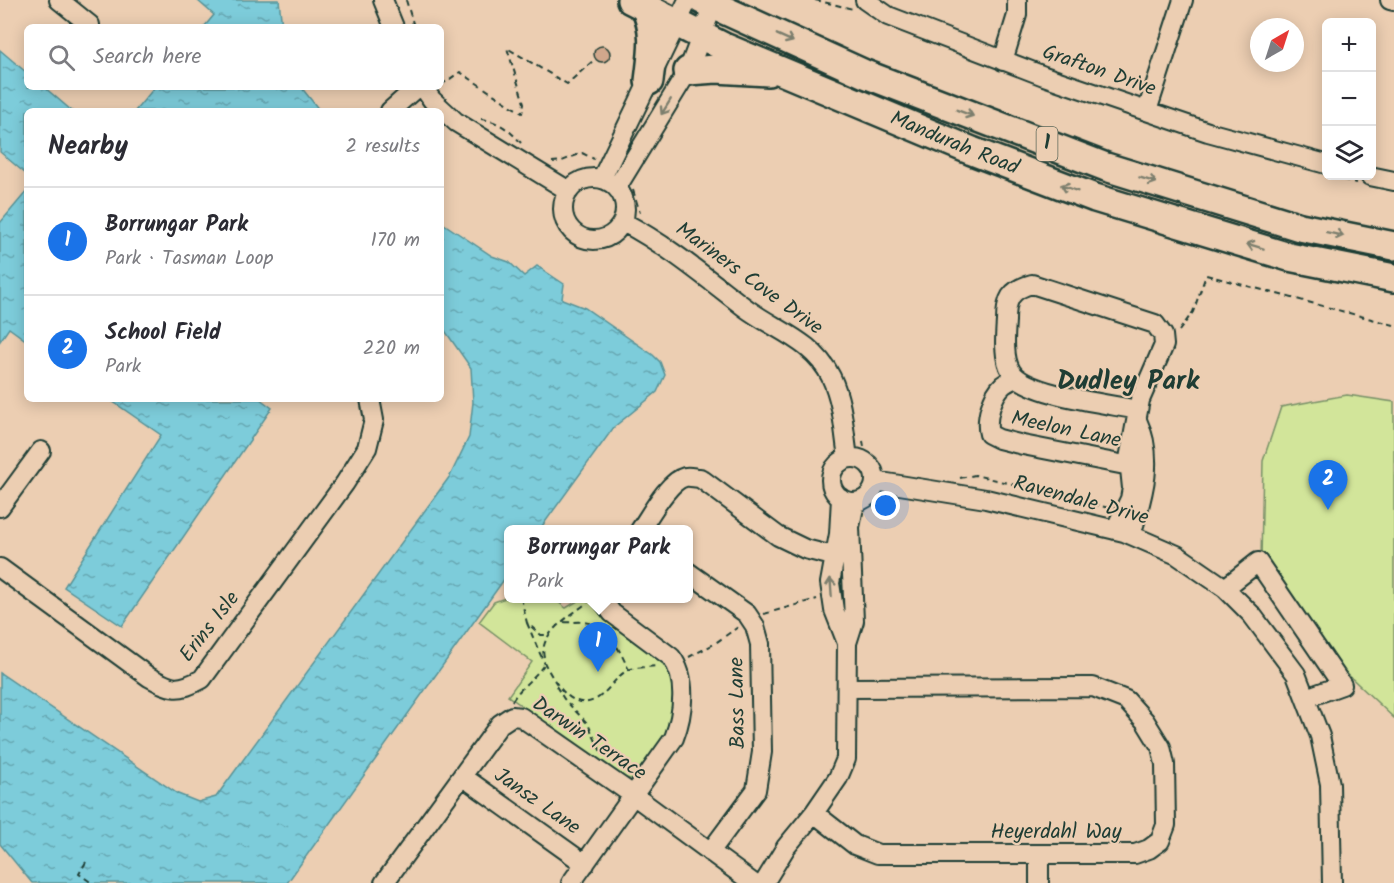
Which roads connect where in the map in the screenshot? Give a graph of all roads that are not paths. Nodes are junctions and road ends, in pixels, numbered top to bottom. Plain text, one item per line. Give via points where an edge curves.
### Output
1 (59, 0) edge
2 (383, 0) edge
3 (865, 0) edge
4 (1017, 0) edge
5 (1183, 0) edge
6 (705, 1) edge
7 (638, 4) edge
8 (752, 12) edge
9 (88, 24) edge
10 (393, 24) edge
11 (676, 24) junction
12 (701, 35) junction
13 (1003, 61) junction
14 (688, 71) junction
15 (787, 73) junction
16 (649, 81) junction
17 (414, 90) edge
18 (425, 90) edge
19 (393, 108) edge
20 (441, 108) edge
21 (444, 111) edge
22 (1147, 111) junction
23 (1322, 163) edge
24 (1376, 177) edge
25 (1394, 181) edge
26 (609, 183) junction
27 (568, 191) junction
28 (623, 222) junction
29 (1394, 246) edge
30 (1394, 278) edge
31 (1016, 378) junction
32 (371, 402) edge
33 (1138, 415) junction
34 (41, 451) dead end
35 (848, 458) junction
36 (1130, 466) junction
37 (875, 481) junction
38 (848, 500) junction
39 (0, 507) edge
40 (643, 525) edge
41 (1123, 533) junction
42 (833, 556) junction
43 (0, 568) edge
44 (693, 576) edge
45 (1225, 588) junction
46 (605, 603) edge
47 (847, 643) junction
48 (848, 688) junction
49 (1306, 698) junction
50 (462, 776) junction
51 (633, 795) junction
52 (814, 813) junction
53 (710, 852) junction
54 (1039, 854) junction
55 (585, 864) junction
56 (384, 883) edge
57 (571, 883) edge
58 (753, 883) edge
59 (764, 883) edge
60 (1039, 883) edge
61 (1332, 883) edge

1 - 9 street
2 - 10 street
3 - 13 street, Grafton Drive via 888,16
4 - 13 street via 1017,15
5 - 22 street
6 - 8 highway, Mandurah Road / 1
6 - 11 street
6 - 12 street
7 - 11 highway, Mandurah Road / 1
7 - 16 highway via 651,22
8 -> 29 highway, Mandurah Road / 1 via 865,74 1106,167 1300,227
11 - 12 highway, Mandurah Road / 1
11 - 16 street
12 - 14 street
12 - 15 highway, Mandurah Road / 1
13 - 22 street, Grafton Drive
14 - 15 highway
14 -> 26 street
30 -> 15 highway, Mandurah Road / 1 via 1289,256 1095,198
16 - 26 street
17 - 19 street
18 - 20 street
21 - 27 street
22 - 23 street, Grafton Drive
24 - 25 street
26 - 27 street via 592,178
26 - 28 street via 623,198
27 - 28 street via 563,216 579,237 591,241 604,239 616,233
28 - 35 street, Mariners Cove Drive via 651,237 756,316 815,354 831,377
31 - 33 street via 1027,385
31 - 33 street via 1006,357 1006,305 1020,287 1032,284 1155,324 1163,335 1164,345 1140,400
31 - 36 street, Meelon Lane via 996,394 989,413 989,434 1023,445
32 - 43 street, Erins Isle via 374,420 367,448 345,483 202,679 187,687 170,688 149,677
33 - 36 street
33 - 41 street via 1148,465 1143,493
34 - 39 street
35 - 37 street via 866,463 873,470
35 - 38 street via 832,474 832,486
36 - 41 street via 1132,488
37 - 38 street via 866,498
37 - 41 street, Ravendale Drive via 986,499
38 - 42 street
38 - 47 street via 854,621
40 - 42 street via 677,480 700,478 777,536
41 - 45 street, Ravendale Drive via 1177,555
47 -> 42 street via 834,610 830,583
44 - 53 street, Bass Lane via 747,614 760,644 762,752 756,790
45 - 49 street, Ravendale Drive via 1279,649
45 - 49 street via 1258,562 1342,685
46 - 51 street via 671,657 680,676 682,701 674,738
47 - 48 street
48 - 52 street via 846,759
48 - 54 street, Heyerdahl Way via 1093,687 1126,700 1145,720 1161,747 1167,825 1160,841 1135,854
49 - 61 street, Ravendale Drive via 1320,736 1330,784
50 - 51 street, Darwin Terrace via 500,724 512,716 521,717
50 - 55 street, Jansz Lane
50 - 56 street, Darwin Terrace
51 - 53 street, Darwin Terrace
51 - 55 street
52 - 54 street, Heyerdahl Way via 855,844 878,854
52 - 59 street via 786,847
53 - 58 street, Darwin Terrace
54 - 60 street
55 - 57 street

